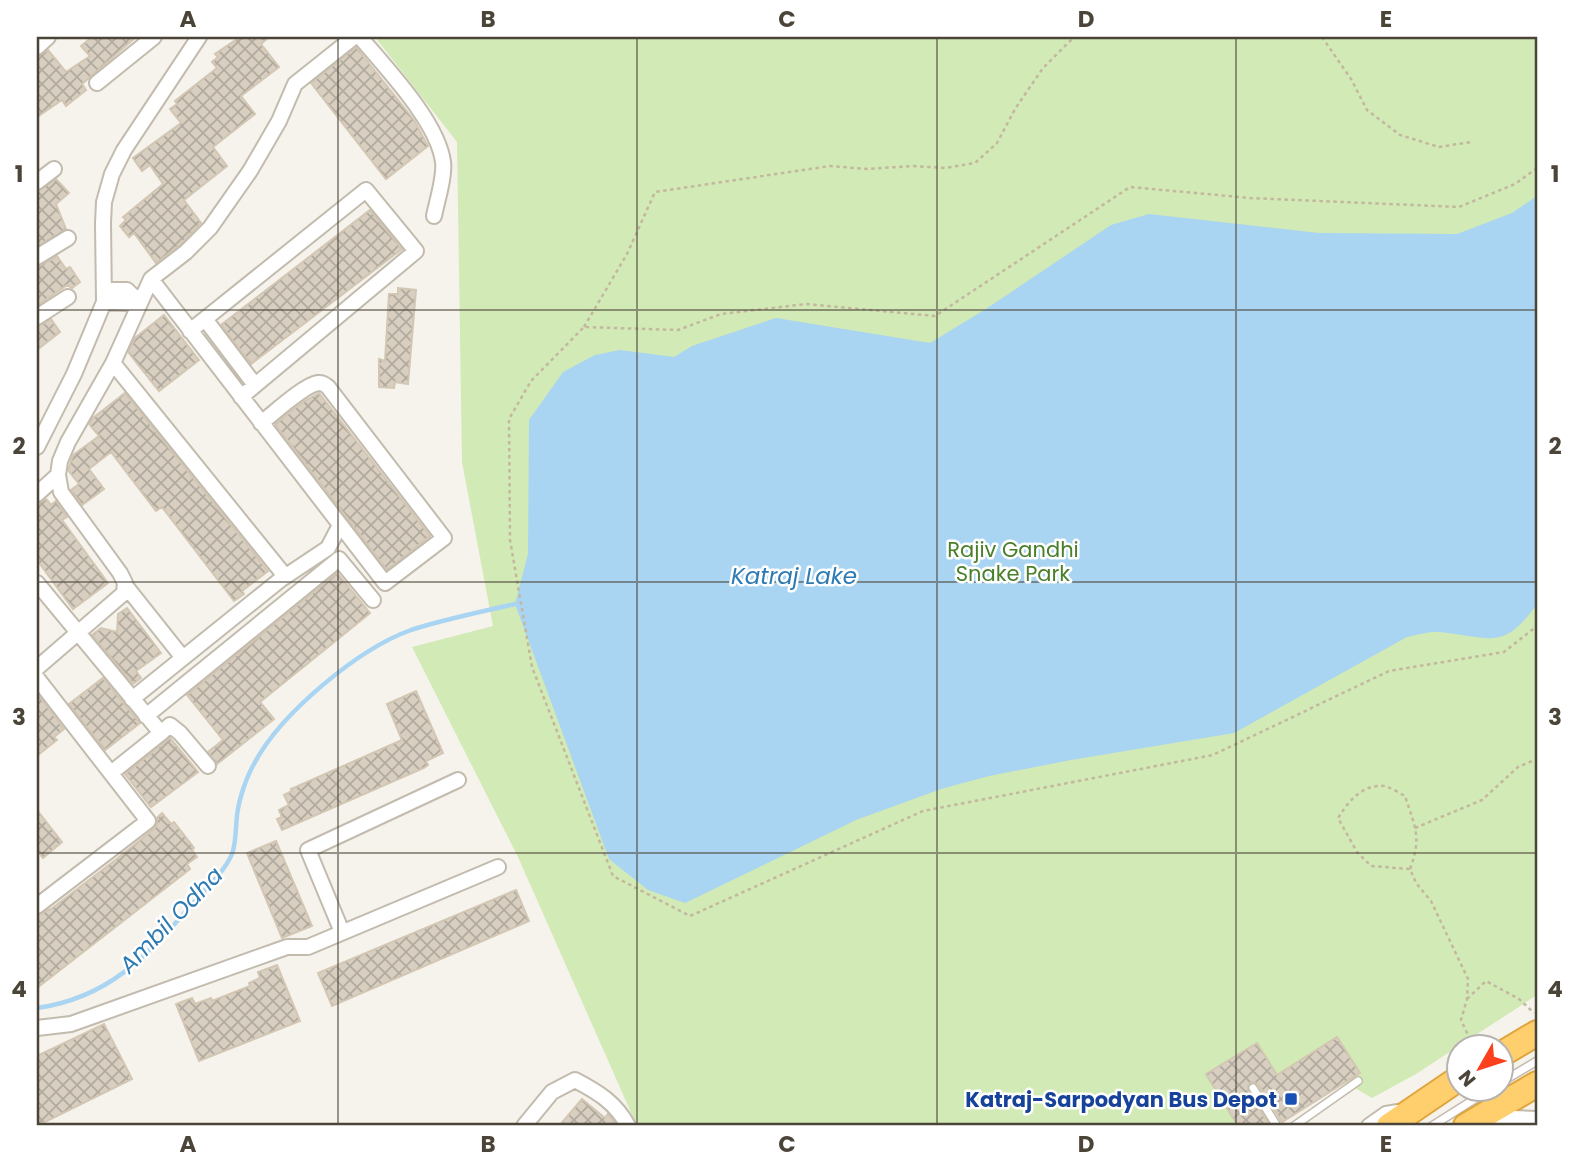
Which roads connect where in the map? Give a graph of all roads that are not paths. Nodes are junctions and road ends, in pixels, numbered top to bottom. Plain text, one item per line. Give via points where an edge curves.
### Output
1 (48, 37) edge
2 (154, 37) edge
3 (199, 37) edge
4 (354, 37) edge
5 (360, 37) edge
6 (37, 47) edge
7 (97, 83) dead end
8 (54, 169) dead end
9 (37, 182) edge
10 (435, 216) dead end
11 (68, 238) dead end
12 (37, 257) edge
13 (151, 279) junction
14 (104, 296) junction
15 (68, 297) dead end
16 (137, 297) junction
17 (37, 317) edge
18 (205, 319) junction
19 (190, 331) junction
20 (113, 363) junction
21 (255, 385) junction
22 (241, 397) junction
23 (261, 423) junction
24 (37, 447) edge
25 (58, 475) junction
26 (37, 494) edge
27 (340, 525) junction
28 (283, 578) junction
29 (37, 583) edge
30 (125, 585) junction
31 (373, 600) dead end
32 (78, 633) junction
33 (183, 658) junction
34 (37, 668) edge
35 (37, 678) edge
36 (132, 698) junction
37 (146, 716) junction
38 (161, 733) junction
39 (208, 766) dead end
40 (111, 774) junction
41 (458, 780) dead end
42 (498, 867) dead end
43 (37, 906) edge
44 (342, 932) junction
45 (1536, 1023) edge
46 (37, 1028) edge
47 (1514, 1043) edge
48 (1537, 1061) edge
49 (1514, 1075) edge
50 (1358, 1082) dead end
51 (1537, 1084) edge
52 (1253, 1088) dead end
53 (1444, 1088) edge
54 (1467, 1104) edge
55 (1410, 1111) junction
56 (1537, 1119) edge
57 (1474, 1122) edge
58 (524, 1126) edge
59 (628, 1126) edge
60 (1277, 1126) edge
61 (1294, 1126) edge
62 (1369, 1126) edge
63 (1389, 1126) edge
64 (1432, 1126) edge

1 - 6 street
2 - 7 street
3 - 14 street via 112,174 104,202
4 - 13 street via 295,85 230,202 194,244
5 - 10 street via 434,133 444,164
8 - 9 street
11 - 12 street
13 - 16 street
13 - 19 street
14 - 16 street via 128,303
14 - 24 street
15 - 17 street
16 - 20 street
18 - 19 street
18 - 21 street
18 - 21 street via 366,190 416,251
19 - 22 street
20 - 25 street via 68,442
20 - 28 street
21 - 22 street
22 - 23 street
23 - 27 street
23 - 27 street via 307,388 322,383 444,538 385,583
25 - 26 street
25 - 30 street via 61,492
27 - 28 street via 328,548
28 - 33 street
29 - 32 street
30 - 32 street via 117,602
30 - 33 street
31 - 37 street via 339,559
32 - 34 street
32 - 36 street
33 - 36 street
35 - 40 street
36 - 37 street
37 - 38 street
38 - 39 street via 170,725
38 - 40 street
40 - 43 street via 148,821
41 - 44 street via 308,850
42 - 44 street
44 - 46 street via 71,1024
45 - 47 highway
48 - 49 lane
50 - 61 lane
51 - 57 highway
52 - 60 lane
53 - 55 highway
54 - 64 lane
55 - 62 street via 1386,1114
55 - 63 highway
56 - 57 street
58 - 59 street via 552,1092 575,1080 601,1094 621,1112

